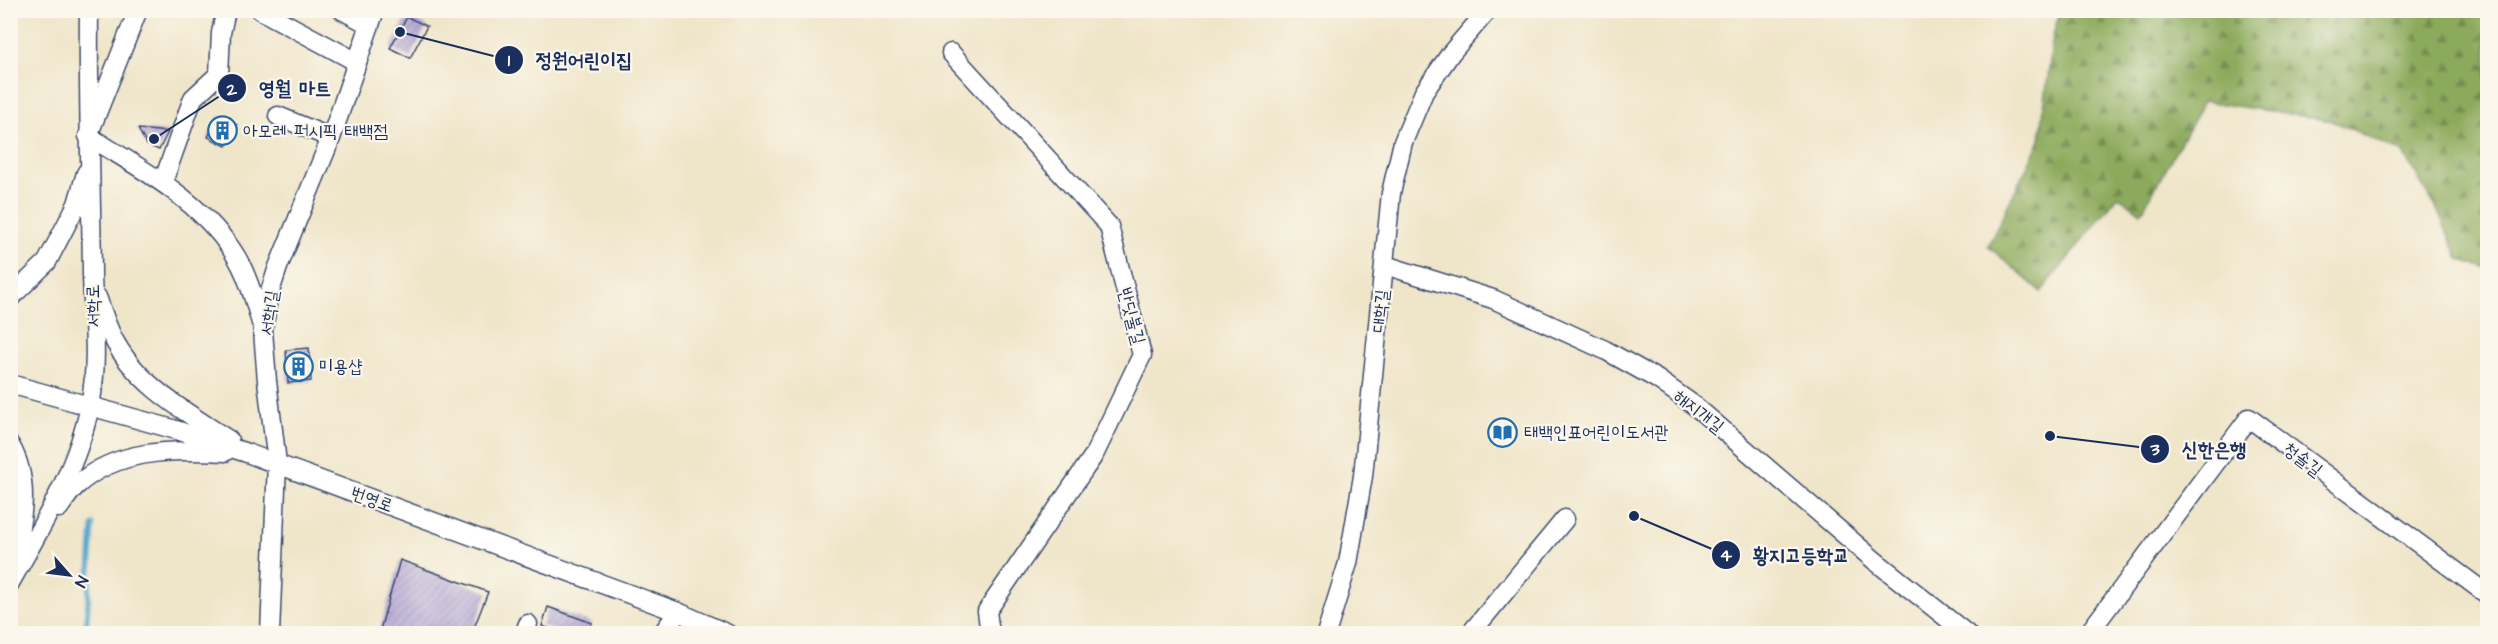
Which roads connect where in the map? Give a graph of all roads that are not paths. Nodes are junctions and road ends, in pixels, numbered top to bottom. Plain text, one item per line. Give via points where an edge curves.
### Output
1 (88, 10) edge
2 (138, 10) edge
3 (226, 10) edge
4 (260, 10) edge
5 (342, 10) edge
6 (1488, 10) edge
7 (373, 18) edge
8 (951, 52) dead end
9 (357, 62) junction
10 (278, 116) dead end
11 (88, 136) junction
12 (332, 138) junction
13 (89, 160) junction
14 (162, 182) junction
15 (1385, 265) junction
16 (93, 285) junction
17 (10, 298) edge
18 (263, 331) junction
19 (10, 384) edge
20 (90, 406) junction
21 (10, 445) edge
22 (248, 453) junction
23 (277, 464) junction
24 (1565, 519) dead end
25 (35, 540) junction
26 (10, 574) edge
27 (10, 583) edge
28 (2487, 595) edge
29 (678, 612) junction
30 (270, 633) edge
31 (662, 633) edge
32 (728, 633) edge
33 (990, 633) edge
34 (1326, 633) edge
35 (1470, 633) edge
36 (1967, 633) edge
37 (2088, 633) edge

1 - 11 street, 서학로
2 - 11 street
3 - 14 street via 219,74 193,98
4 - 9 street
5 - 7 street
6 - 15 street, 대학길 via 1424,92 1402,142 1391,193
7 - 9 street, 서학1길
8 - 33 street, 반딧불길 via 1109,226 1143,355 1094,455 987,611
9 - 12 street, 서학1길
10 - 12 street
11 - 13 street, 서학로
11 - 14 street
12 - 18 street, 서학1길 via 278,267
13 - 16 street, 서학로
13 - 17 street via 77,204 47,262
14 - 18 street via 200,211 233,251 252,291
15 - 34 street, 대학길 via 1363,476 1348,563
15 - 36 street, 해지개길 via 1493,299 1605,350 1657,379
16 - 20 street, 서학로 via 94,371
16 - 22 street via 112,337 144,380
18 - 23 street, 서학1길
19 - 20 street, 번영로
20 - 22 street, 번영로
20 - 25 street, 서학로 via 73,460
21 - 26 street via 23,479 23,511
22 - 23 street, 번영로
22 - 25 street via 157,451 120,460 75,487
23 - 29 street, 번영로
23 - 30 street, 서학1길
24 - 35 street
25 - 27 street, 서학로
28 - 37 street, 청솔길 via 2249,418
29 - 31 street
29 - 32 street, 번영로

